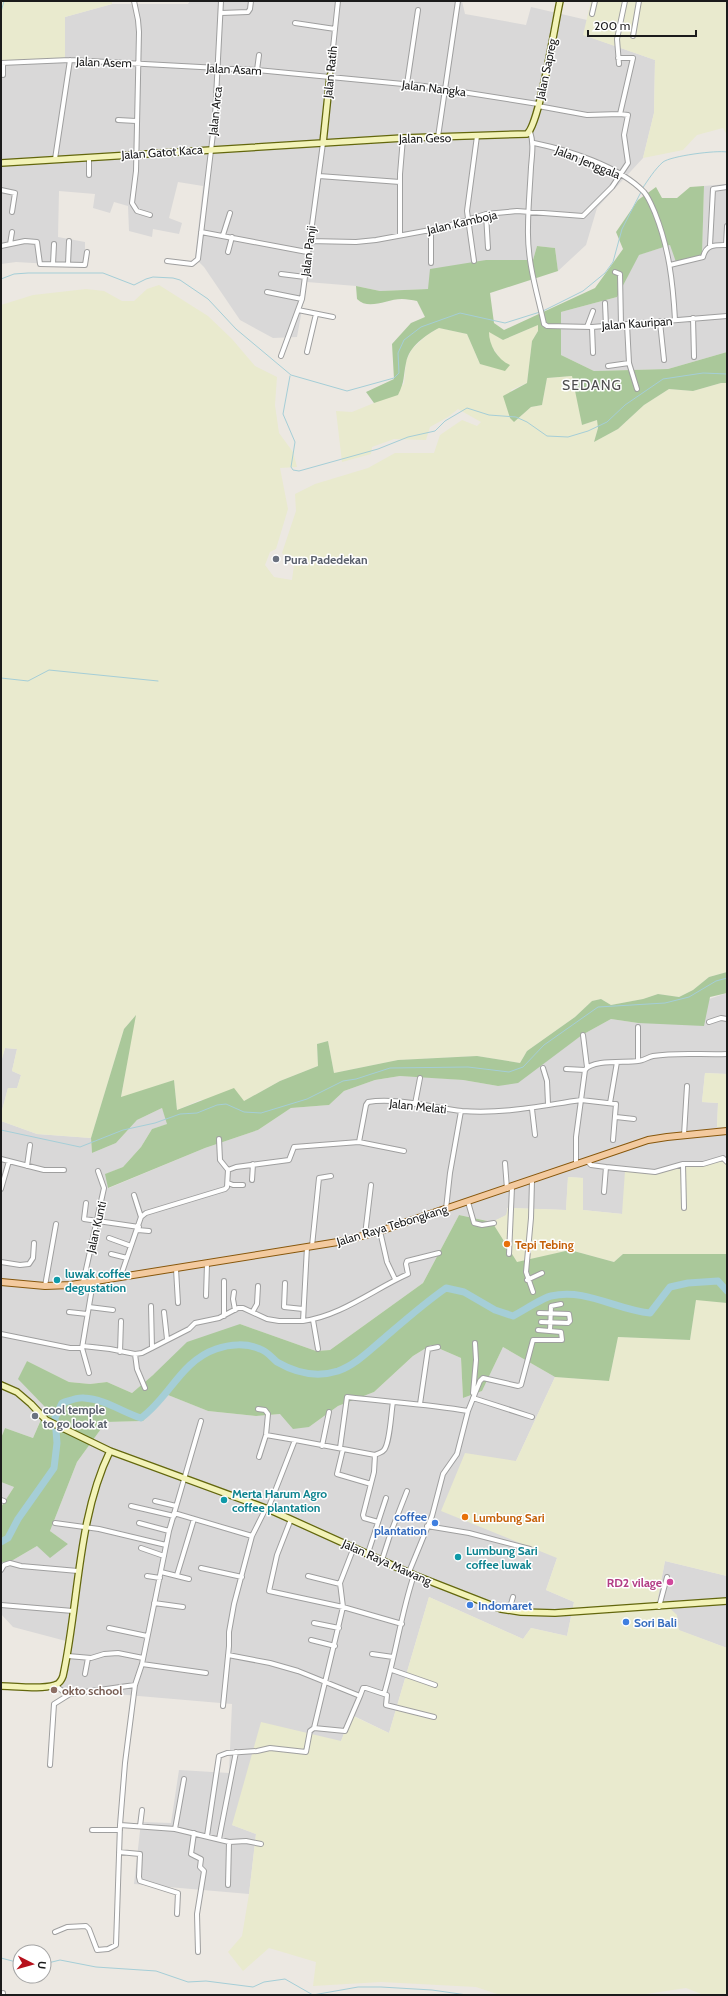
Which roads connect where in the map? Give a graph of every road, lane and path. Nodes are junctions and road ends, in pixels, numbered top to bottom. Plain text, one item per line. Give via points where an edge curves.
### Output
1 (134, 1) edge
2 (221, 1) edge
3 (251, 1) edge
4 (338, 1) edge
5 (458, 1) edge
6 (560, 1) edge
7 (595, 1) edge
8 (625, 1) edge
9 (639, 1) edge
10 (418, 10) dead end
11 (221, 12) junction
12 (592, 14) dead end
13 (295, 23) dead end
14 (335, 29) junction
15 (633, 36) dead end
16 (259, 55) dead end
17 (618, 58) junction
18 (70, 60) junction
19 (2, 63) edge
20 (138, 63) junction
21 (619, 64) dead end
22 (218, 68) junction
23 (257, 70) junction
24 (3, 75) dead end
25 (330, 76) junction
26 (407, 84) junction
27 (446, 89) junction
28 (538, 105) junction
29 (620, 114) junction
30 (118, 120) dead end
31 (136, 121) junction
32 (528, 133) junction
33 (477, 136) junction
34 (438, 137) junction
35 (403, 138) junction
36 (323, 143) junction
37 (534, 143) junction
38 (211, 149) junction
39 (136, 154) junction
40 (89, 157) junction
41 (54, 159) junction
42 (1, 163) edge
43 (621, 174) junction
44 (89, 175) dead end
45 (319, 176) junction
46 (400, 182) junction
47 (727, 187) edge
48 (1, 190) edge
49 (528, 211) junction
50 (12, 212) dead end
51 (230, 213) dead end
52 (486, 214) junction
53 (150, 216) dead end
54 (467, 219) junction
55 (727, 226) edge
56 (431, 230) junction
57 (12, 232) dead end
58 (201, 232) junction
59 (223, 235) junction
60 (400, 235) junction
61 (232, 237) junction
62 (69, 241) dead end
63 (309, 241) junction
64 (10, 244) junction
65 (54, 244) dead end
66 (710, 245) junction
67 (727, 245) edge
68 (1, 246) edge
69 (488, 248) dead end
70 (86, 252) dead end
71 (228, 252) dead end
72 (307, 252) junction
73 (167, 261) dead end
74 (474, 261) dead end
75 (431, 262) dead end
76 (53, 264) junction
77 (68, 264) junction
78 (670, 265) junction
79 (615, 272) dead end
80 (281, 274) dead end
81 (305, 277) junction
82 (268, 292) dead end
83 (302, 299) junction
84 (605, 303) dead end
85 (298, 310) junction
86 (593, 311) dead end
87 (316, 314) junction
88 (727, 316) edge
89 (333, 317) dead end
90 (693, 318) junction
91 (675, 320) junction
92 (660, 322) junction
93 (627, 324) junction
94 (621, 325) junction
95 (606, 326) junction
96 (590, 327) junction
97 (308, 352) dead end
98 (593, 353) dead end
99 (282, 356) dead end
100 (694, 357) dead end
101 (664, 360) dead end
102 (629, 362) junction
103 (608, 366) dead end
104 (637, 389) dead end
105 (727, 1019) edge
106 (709, 1022) dead end
107 (638, 1027) dead end
108 (583, 1034) dead end
109 (727, 1054) edge
110 (638, 1061) junction
111 (617, 1062) junction
112 (543, 1068) dead end
113 (566, 1069) dead end
114 (586, 1069) junction
115 (420, 1078) dead end
116 (687, 1086) dead end
117 (581, 1100) junction
118 (610, 1103) junction
119 (415, 1104) junction
120 (548, 1104) junction
121 (532, 1109) junction
122 (461, 1110) junction
123 (616, 1117) junction
124 (634, 1119) dead end
125 (727, 1131) edge
126 (534, 1134) dead end
127 (684, 1135) junction
128 (219, 1139) dead end
129 (613, 1140) dead end
130 (360, 1142) junction
131 (30, 1145) dead end
132 (404, 1151) dead end
133 (1, 1159) edge
134 (9, 1161) junction
135 (587, 1161) junction
136 (727, 1162) edge
137 (505, 1163) dead end
138 (253, 1164) junction
139 (683, 1164) junction
140 (576, 1165) junction
141 (27, 1166) junction
142 (606, 1167) junction
143 (64, 1170) dead end
144 (98, 1170) dead end
145 (228, 1170) junction
146 (331, 1176) dead end
147 (252, 1180) dead end
148 (532, 1180) junction
149 (228, 1183) junction
150 (243, 1185) dead end
151 (371, 1185) dead end
152 (509, 1188) junction
153 (1, 1190) edge
154 (604, 1192) dead end
155 (134, 1195) dead end
156 (468, 1202) junction
157 (86, 1203) dead end
158 (684, 1208) dead end
159 (446, 1209) junction
160 (143, 1216) junction
161 (97, 1221) junction
162 (494, 1222) dead end
163 (56, 1224) dead end
164 (138, 1228) junction
165 (380, 1231) junction
166 (149, 1232) dead end
167 (365, 1236) junction
168 (109, 1238) dead end
169 (34, 1244) dead end
170 (131, 1246) junction
171 (309, 1246) junction
172 (439, 1253) dead end
173 (110, 1254) dead end
174 (509, 1254) dead end
175 (127, 1258) junction
176 (1, 1262) edge
177 (207, 1264) junction
178 (176, 1269) junction
179 (542, 1273) dead end
180 (120, 1278) junction
181 (395, 1280) junction
182 (527, 1280) junction
183 (224, 1281) dead end
184 (1, 1282) edge
185 (93, 1282) junction
186 (83, 1283) junction
187 (285, 1283) dead end
188 (46, 1286) junction
189 (258, 1286) dead end
190 (234, 1292) dead end
191 (533, 1292) dead end
192 (206, 1296) dead end
193 (178, 1303) dead end
194 (561, 1304) dead end
195 (151, 1306) dead end
196 (89, 1307) junction
197 (304, 1309) junction
198 (113, 1310) dead end
199 (235, 1310) junction
200 (253, 1311) junction
201 (69, 1312) dead end
202 (164, 1312) dead end
203 (539, 1313) dead end
204 (87, 1314) junction
205 (551, 1314) junction
206 (224, 1316) junction
207 (313, 1320) junction
208 (120, 1321) dead end
209 (303, 1321) junction
210 (541, 1322) dead end
211 (551, 1322) junction
212 (538, 1330) dead end
213 (550, 1331) junction
214 (1, 1334) edge
215 (167, 1339) junction
216 (475, 1343) dead end
217 (82, 1347) junction
218 (438, 1347) dead end
219 (152, 1348) junction
220 (318, 1349) dead end
221 (120, 1352) junction
222 (135, 1354) junction
223 (88, 1374) dead end
224 (1, 1385) edge
225 (145, 1388) dead end
226 (473, 1397) junction
227 (393, 1402) junction
228 (420, 1404) junction
229 (258, 1409) dead end
230 (468, 1411) junction
231 (329, 1412) dead end
232 (532, 1417) dead end
233 (201, 1422) dead end
234 (266, 1435) junction
235 (295, 1440) junction
236 (322, 1446) junction
237 (342, 1449) junction
238 (110, 1451) junction
239 (375, 1454) junction
240 (260, 1457) dead end
241 (186, 1479) junction
242 (371, 1484) junction
243 (407, 1491) dead end
244 (386, 1498) dead end
245 (155, 1501) dead end
246 (131, 1506) dead end
247 (176, 1506) junction
248 (267, 1509) junction
249 (174, 1515) junction
250 (194, 1519) junction
251 (291, 1519) junction
252 (378, 1522) junction
253 (55, 1523) dead end
254 (139, 1524) dead end
255 (428, 1526) junction
256 (87, 1527) junction
257 (169, 1531) junction
258 (252, 1536) junction
259 (166, 1545) junction
260 (354, 1546) junction
261 (141, 1548) dead end
262 (530, 1549) dead end
263 (368, 1553) junction
264 (164, 1556) junction
265 (382, 1560) junction
266 (201, 1568) dead end
267 (1, 1570) edge
268 (78, 1570) junction
269 (161, 1572) junction
270 (411, 1573) junction
271 (177, 1575) junction
272 (147, 1576) dead end
273 (308, 1576) dead end
274 (242, 1577) junction
275 (667, 1577) dead end
276 (160, 1578) junction
277 (189, 1579) dead end
278 (340, 1584) junction
279 (513, 1597) dead end
280 (727, 1601) edge
281 (154, 1604) junction
282 (1, 1605) edge
283 (183, 1607) dead end
284 (343, 1607) junction
285 (659, 1607) junction
286 (73, 1611) junction
287 (509, 1611) junction
288 (314, 1623) dead end
289 (402, 1624) junction
290 (109, 1628) dead end
291 (339, 1628) junction
292 (147, 1636) junction
293 (311, 1640) dead end
294 (335, 1646) junction
295 (372, 1654) dead end
296 (228, 1655) junction
297 (68, 1656) junction
298 (393, 1657) junction
299 (88, 1658) junction
300 (143, 1658) junction
301 (142, 1664) junction
302 (392, 1670) junction
303 (206, 1673) dead end
304 (85, 1674) dead end
305 (326, 1682) junction
306 (57, 1684) junction
307 (135, 1685) junction
308 (435, 1685) dead end
309 (1, 1686) edge
310 (70, 1694) junction
311 (384, 1694) junction
312 (360, 1696) junction
313 (222, 1706) dead end
314 (434, 1717) dead end
315 (314, 1728) junction
316 (236, 1752) junction
317 (50, 1765) dead end
318 (184, 1779) dead end
319 (142, 1810) dead end
320 (140, 1826) junction
321 (120, 1827) junction
322 (175, 1829) junction
323 (92, 1830) dead end
324 (194, 1833) junction
325 (207, 1836) junction
326 (219, 1839) junction
327 (229, 1842) junction
328 (261, 1844) dead end
329 (119, 1852) junction
330 (228, 1885) dead end
331 (177, 1914) dead end
332 (56, 1932) dead end
333 (198, 1952) dead end

1 - 20 street via 138,20
2 - 11 street, Jalan Arca
3 - 11 street via 248,12
4 - 14 street, Jalan Ratih
5 - 27 street
6 - 28 main road, Jalan Sapreg
7 - 12 street
8 - 17 street via 617,39
9 - 15 street
10 - 26 street
11 - 22 street, Jalan Arca
13 - 14 street
14 - 25 street, Jalan Ratih
16 - 23 street
17 - 21 street
17 - 29 street via 633,58
18 - 19 street, Jalan Asem
18 - 20 street, Jalan Asem
18 - 41 street
19 - 24 street
20 - 22 street, Jalan Asam
20 - 31 street
22 - 23 street, Jalan Asam
22 - 38 street, Jalan Arca
23 - 25 street, Jalan Asam
25 - 26 street, Jalan Nangka
25 - 36 main road, Jalan Ratih
26 - 27 street, Jalan Nangka
27 - 28 street, Jalan Nangka
27 - 34 street
28 - 29 street, Jalan Nangka via 587,115
28 - 32 main road, Jalan Sapreg
29 - 43 street via 628,116 624,135 628,163
30 - 31 street
31 - 39 street
32 - 33 main road, Jalan Geso
32 - 37 street
33 - 34 main road, Jalan Geso
33 - 54 street
34 - 35 main road, Jalan Geso
35 - 36 main road, Jalan Geso
35 - 46 street
36 - 38 main road, Jalan Gatot Kaca
36 - 45 street, Jalan Panji
37 - 43 street, Jalan Jenggala via 584,158
37 - 49 street
38 - 39 main road, Jalan Gatot Kaca
38 - 58 street, Jalan Arca
39 - 40 main road, Jalan Gatot Kaca
39 - 53 street via 132,205 138,212
40 - 41 main road, Jalan Gatot Kaca
40 - 44 street
41 - 42 main road, Jalan Gatot Kaca
43 - 49 street, Jalan Kamboja via 583,216
43 - 78 street, Jalan Jenggala via 644,192 657,219
45 - 46 street
45 - 63 street, Jalan Panji
46 - 60 street
47 - 66 street via 713,189
48 - 50 street via 15,193
49 - 52 street, Jalan Kamboja
49 - 96 street, Jalan Kauripan via 528,258 543,320 547,326
51 - 59 street
52 - 54 street, Jalan Kamboja
52 - 69 street
54 - 56 street, Jalan Kamboja
54 - 74 street
55 - 67 street
56 - 60 street, Jalan Kamboja
56 - 75 street
57 - 64 street
58 - 59 street
58 - 73 street, Jalan Arca via 196,261 188,264
59 - 61 street
60 - 63 street, Jalan Kamboja via 356,242
61 - 71 street
61 - 72 street
62 - 77 street
63 - 72 street, Jalan Panji
64 - 68 street
64 - 76 street via 37,242 39,263
65 - 76 street
66 - 67 street
66 - 78 street via 704,250 703,257
70 - 77 street via 86,265
72 - 81 street, Jalan Panji
76 - 77 street
78 - 91 street
79 - 94 street via 620,274
80 - 81 street
81 - 83 street, Jalan Panji
82 - 83 street
83 - 85 street, Jalan Panji
84 - 95 street
85 - 87 street
85 - 99 street, Jalan Panji
86 - 96 street
87 - 89 street
87 - 97 street
88 - 90 street, Jalan Kauripan
90 - 91 street, Jalan Kauripan
90 - 100 street
91 - 92 street, Jalan Kauripan
92 - 93 street, Jalan Kauripan
92 - 101 street
93 - 94 street, Jalan Kauripan
93 - 102 street
94 - 95 street, Jalan Kauripan
95 - 96 street, Jalan Kauripan
96 - 98 street
102 - 103 street
102 - 104 street
105 - 106 street
107 - 110 street
108 - 114 street
109 - 110 street via 672,1054 650,1056
110 - 111 street
111 - 114 street via 602,1063
111 - 118 street
112 - 120 street via 547,1081
113 - 114 street
114 - 117 street
115 - 119 street
116 - 127 street
117 - 118 street, Jalan Melati
117 - 120 street, Jalan Melati
117 - 140 street via 576,1137
118 - 123 street via 617,1105
119 - 122 street, Jalan Melati
119 - 130 street, Jalan Melati via 367,1102
120 - 121 street, Jalan Melati
121 - 122 street, Jalan Melati via 498,1112
121 - 126 street
122 - 159 street
123 - 124 street
123 - 129 street
125 - 127 main road, Jalan Raya Tebongkang
127 - 135 main road, Jalan Raya Tebongkang via 648,1140
128 - 145 street via 220,1160
130 - 132 street
130 - 138 street via 294,1147 288,1161
131 - 141 street
133 - 134 street
134 - 141 street
134 - 153 street
135 - 140 main road, Jalan Raya Tebongkang
135 - 142 street via 591,1165
136 - 139 street via 724,1158 703,1164
137 - 152 street
138 - 145 street
138 - 147 street
139 - 142 street via 655,1172
139 - 158 street
140 - 148 main road, Jalan Raya Tebongkang
141 - 143 street via 44,1170
142 - 154 street
144 - 161 street, Jalan Kunti via 104,1184
145 - 149 street
146 - 171 street via 319,1178
148 - 152 main road, Jalan Raya Tebongkang
148 - 182 street
149 - 150 street
149 - 160 street via 224,1189
151 - 167 street
152 - 156 main road, Jalan Raya Tebongkang
152 - 174 street
155 - 160 street
156 - 159 main road, Jalan Raya Tebongkang
156 - 162 street via 474,1223 482,1225
157 - 161 street via 84,1219
159 - 165 main road, Jalan Raya Tebongkang
160 - 164 street
161 - 164 street
161 - 186 street, Jalan Kunti
163 - 188 street
164 - 166 street
164 - 170 street
165 - 167 main road, Jalan Raya Tebongkang
165 - 181 street via 386,1262
167 - 171 main road, Jalan Raya Tebongkang
168 - 170 street
169 - 176 street via 30,1264
170 - 175 street
171 - 177 main road, Jalan Raya Tebongkang
171 - 197 street
172 - 181 street via 407,1261 409,1273
173 - 175 street
175 - 180 street
177 - 178 main road, Jalan Raya Tebongkang
177 - 192 street
178 - 180 main road, Jalan Raya Tebongkang
178 - 193 street
179 - 182 street
180 - 185 main road, Jalan Raya Tebongkang
181 - 207 street via 347,1306
182 - 191 street
183 - 206 street
184 - 188 main road, Jalan Raya Tebongkang
185 - 186 main road, Jalan Raya Tebongkang
185 - 196 street
186 - 188 main road, Jalan Raya Tebongkang
187 - 197 street via 284,1307
189 - 200 street via 257,1306
190 - 199 street via 232,1299
194 - 205 street via 551,1306
195 - 219 street
196 - 198 street
196 - 204 street
197 - 209 street
199 - 200 street via 243,1308
199 - 206 street
200 - 209 street via 267,1319
201 - 204 street
202 - 215 street
203 - 205 street
204 - 217 street
205 - 211 street
205 - 211 street via 569,1314 570,1321
206 - 215 street via 195,1323 189,1329
207 - 209 street
207 - 220 street
208 - 221 street
210 - 211 street
211 - 213 street
212 - 213 street
213 - 226 street via 561,1332 562,1340 533,1340 521,1385 483,1378
214 - 217 street via 70,1348
215 - 219 street
216 - 226 street
217 - 221 street via 110,1348
217 - 223 street
218 - 228 street via 428,1349
219 - 222 street
221 - 222 street
222 - 225 street via 137,1369
224 - 238 main road, Jalan Raya Mawang via 17,1392 51,1423
226 - 230 street
226 - 232 street
227 - 228 street
227 - 237 street via 346,1397
227 - 239 street via 384,1451
228 - 230 street
229 - 234 street via 265,1410 268,1414
230 - 255 street via 457,1454 443,1474
231 - 236 street
233 - 241 street
234 - 235 street
234 - 240 street
235 - 236 street
235 - 248 street
236 - 237 street
237 - 239 street
237 - 242 street via 338,1474
238 - 241 main road, Jalan Raya Mawang
238 - 256 main road via 97,1486
239 - 242 street
241 - 247 street
241 - 248 main road, Jalan Raya Mawang
242 - 252 street via 363,1517
243 - 265 street
244 - 252 street
245 - 247 street
246 - 249 street
247 - 249 street
248 - 251 main road, Jalan Raya Mawang
248 - 258 street
249 - 250 street
249 - 257 street
250 - 258 street
250 - 271 street
251 - 260 main road, Jalan Raya Mawang
251 - 284 street via 277,1555 269,1591
252 - 263 street
253 - 256 street
254 - 257 street
255 - 262 street via 469,1533
255 - 270 street
256 - 259 street
256 - 268 main road
257 - 259 street
258 - 274 street
259 - 264 street
260 - 263 main road, Jalan Raya Mawang
260 - 278 street
261 - 264 street
263 - 265 main road, Jalan Raya Mawang
264 - 269 street
265 - 270 main road, Jalan Raya Mawang
266 - 274 street
267 - 268 street via 4,1565 10,1563
268 - 286 main road
269 - 271 street
269 - 276 street
270 - 287 main road, Jalan Raya Mawang
270 - 289 street
271 - 277 street
272 - 276 street
273 - 278 street
274 - 296 street via 234,1604
275 - 285 street
276 - 281 street
278 - 284 street
279 - 287 street
280 - 285 main road, Jalan Raya Mawang
281 - 283 street
281 - 292 street
282 - 286 street
284 - 289 street
284 - 291 street
285 - 287 main road, Jalan Raya Mawang via 548,1614
286 - 297 main road
288 - 291 street
289 - 298 street
290 - 292 street
291 - 294 street
292 - 300 street
293 - 294 street
294 - 305 street
295 - 298 street
296 - 305 street via 270,1663
296 - 313 street
297 - 299 street
297 - 306 main road via 64,1676
298 - 302 street
299 - 300 street via 118,1653
299 - 304 street
300 - 301 street
301 - 303 street
301 - 307 street
302 - 308 street
302 - 311 street
305 - 312 street
305 - 315 street
306 - 309 main road
306 - 310 street via 61,1690
307 - 310 street
307 - 321 street
310 - 317 street via 54,1704
311 - 312 street via 364,1688
311 - 314 street via 388,1696 386,1705
312 - 315 street via 345,1731
315 - 316 street via 310,1731 305,1752 276,1747
316 - 325 street via 218,1757
316 - 326 street
318 - 322 street
319 - 320 street
320 - 321 street
320 - 322 street
321 - 323 street
321 - 329 street
322 - 324 street
324 - 325 street
324 - 333 street via 191,1854 201,1859 200,1867 204,1871 197,1914
325 - 326 street
326 - 327 street
327 - 328 street via 246,1841
327 - 330 street
329 - 331 street via 140,1854 140,1881 178,1893
329 - 332 street via 116,1945 97,1950 86,1926 67,1927

